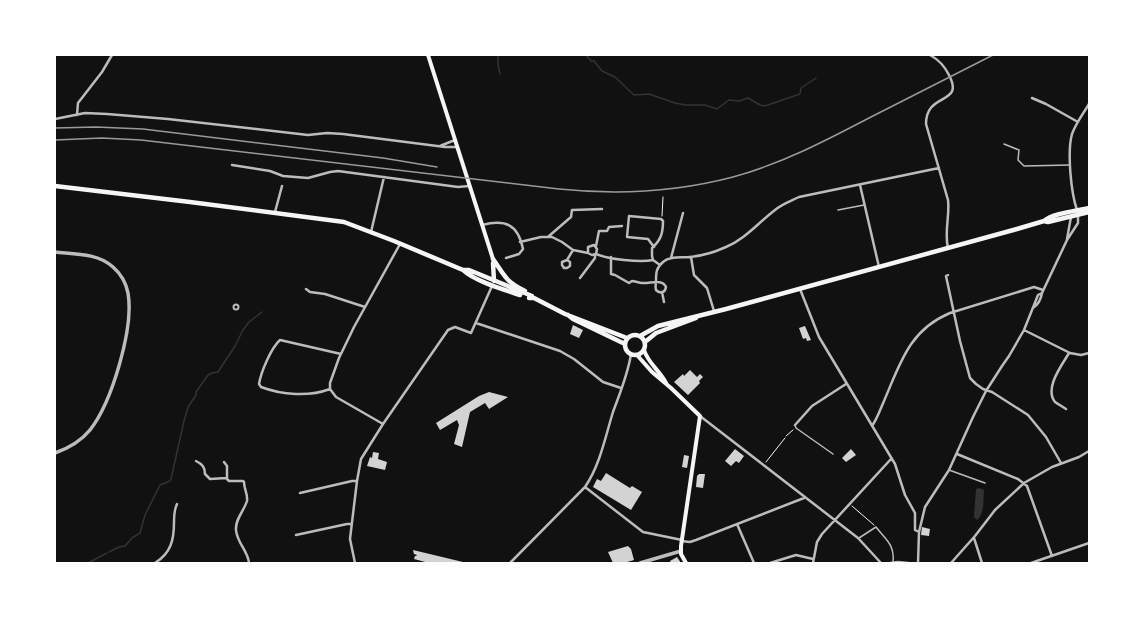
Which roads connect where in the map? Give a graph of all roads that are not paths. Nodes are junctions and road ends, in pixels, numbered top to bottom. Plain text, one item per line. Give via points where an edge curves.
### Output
1 (112, 55) edge
2 (428, 55) edge
3 (930, 55) edge
4 (1032, 98) dead end
5 (1089, 104) edge
6 (77, 115) junction
7 (55, 119) edge
8 (1078, 122) junction
9 (455, 140) junction
10 (1004, 144) dead end
11 (440, 146) junction
12 (456, 147) junction
13 (232, 165) dead end
14 (1071, 165) junction
15 (939, 168) junction
16 (384, 177) junction
17 (860, 185) junction
18 (55, 186) edge
19 (282, 186) dead end
20 (469, 186) junction
21 (1074, 203) junction
22 (864, 205) junction
23 (1089, 208) edge
24 (602, 209) dead end
25 (838, 210) dead end
26 (1089, 212) edge
27 (275, 213) junction
28 (683, 213) dead end
29 (1078, 213) junction
30 (1072, 214) junction
31 (482, 225) junction
32 (622, 226) dead end
33 (371, 232) junction
34 (549, 237) junction
35 (1067, 240) junction
36 (520, 242) junction
37 (400, 244) junction
38 (596, 246) junction
39 (654, 246) junction
40 (948, 248) junction
41 (573, 250) junction
42 (55, 252) edge
43 (588, 253) junction
44 (596, 254) junction
45 (611, 257) junction
46 (691, 257) junction
47 (506, 258) dead end
48 (672, 258) junction
49 (493, 259) junction
50 (567, 260) dead end
51 (653, 260) junction
52 (660, 265) junction
53 (879, 267) junction
54 (498, 268) junction
55 (948, 275) dead end
56 (580, 278) dead end
57 (656, 282) junction
58 (493, 283) junction
59 (306, 289) dead end
60 (800, 289) junction
61 (1042, 291) junction
62 (662, 292) junction
63 (533, 297) junction
64 (664, 302) dead end
65 (365, 307) junction
66 (715, 312) junction
67 (953, 312) junction
68 (565, 314) junction
69 (697, 317) junction
70 (476, 323) junction
71 (1024, 330) junction
72 (640, 336) junction
73 (627, 338) junction
74 (645, 342) junction
75 (625, 344) junction
76 (644, 350) junction
77 (1069, 353) junction
78 (1089, 353) edge
79 (341, 354) junction
80 (631, 354) junction
81 (637, 355) junction
82 (666, 383) junction
83 (846, 384) junction
84 (621, 388) junction
85 (330, 389) junction
86 (986, 391) junction
87 (1066, 409) dead end
88 (700, 416) junction
89 (383, 424) junction
90 (872, 426) junction
91 (795, 427) joint
92 (1089, 451) edge
93 (55, 453) edge
94 (833, 454) dead end
95 (957, 454) junction
96 (892, 458) junction
97 (196, 461) dead end
98 (224, 462) dead end
99 (1061, 463) junction
100 (949, 470) junction
101 (227, 478) junction
102 (357, 481) junction
103 (985, 483) dead end
104 (1024, 483) junction
105 (585, 487) junction
106 (300, 493) dead end
107 (805, 498) junction
108 (177, 504) dead end
109 (834, 520) junction
110 (351, 524) junction
111 (737, 524) junction
112 (919, 532) junction
113 (296, 535) dead end
114 (858, 538) junction
115 (974, 538) junction
116 (681, 540) junction
117 (1089, 543) edge
118 (681, 552) junction
119 (1052, 556) junction
120 (813, 559) junction
121 (156, 563) edge
122 (249, 563) edge
123 (355, 563) edge
124 (510, 563) edge
125 (640, 563) edge
126 (686, 563) edge
127 (754, 563) edge
128 (770, 563) edge
129 (813, 563) edge
130 (881, 563) edge
131 (892, 563) edge
132 (908, 563) edge
133 (918, 563) edge
134 (951, 563) edge
135 (982, 563) edge
136 (1032, 563) edge

1 - 6 street via 78,104
2 - 9 main road
3 - 15 street via 946,68 954,83 951,94 934,104 926,118
4 - 8 street
5 - 8 street
6 - 7 street
6 - 11 street via 108,114 168,119 308,135 343,134
8 - 14 street via 1071,139
9 - 11 street
9 - 12 main road
10 - 14 lane via 1019,150 1018,160 1024,166
11 - 12 street
12 - 20 main road
13 - 16 street via 270,171 283,176 308,178 338,171
14 - 21 street
15 - 17 street
15 - 40 street via 949,210 946,237
16 - 20 street via 458,187
16 - 33 street
17 - 22 street
17 - 46 street via 799,197 782,205 738,241 712,252
18 - 27 main road
19 - 27 street
20 - 31 main road
21 - 29 street
21 - 30 street
22 - 25 lane
22 - 53 street
23 - 29 main road
24 - 34 street via 572,210 571,217
26 - 29 main road
27 - 33 main road via 344,222
28 - 48 street
29 - 30 main road
29 - 35 street via 1078,224
30 - 35 street
30 - 40 main road
31 - 36 street via 494,222 506,224 515,229
31 - 49 main road
32 - 38 street via 599,231
33 - 37 main road
34 - 36 street
34 - 41 street via 558,239
35 - 61 street
36 - 47 street via 523,249 519,254
37 - 58 main road
37 - 65 street
38 - 43 street via 589,246
38 - 44 street
39 - 39 street via 648,239 627,237 629,216 663,221 662,236
39 - 51 street
40 - 53 main road
41 - 43 street
41 - 50 street
42 - 93 street via 88,256 112,266 123,280 128,300 127,326 121,357 101,414 74,445
43 - 44 street via 592,256
44 - 45 street
44 - 56 street
45 - 51 street via 636,261
45 - 57 street via 611,274 629,283
46 - 48 street
46 - 66 street via 694,275 707,288
48 - 52 street
49 - 54 main road
49 - 58 main road
51 - 52 street
52 - 57 street via 656,271
53 - 60 main road
54 - 58 main road via 498,276
54 - 63 main road via 508,281
55 - 67 street via 946,276
57 - 62 street via 656,290
57 - 62 street via 665,284 666,289
58 - 63 main road
58 - 70 street
59 - 65 street
60 - 66 main road
60 - 83 street via 817,333
61 - 67 street via 1034,287
61 - 71 street
62 - 64 street
63 - 68 main road
65 - 79 street
66 - 69 main road
67 - 86 street via 970,378
67 - 90 street via 938,318 918,335 897,370
68 - 73 main road
68 - 75 main road
69 - 72 main road via 658,326
69 - 74 main road via 656,333
70 - 84 street via 560,351 603,382
70 - 89 street via 471,333 455,327 448,330
71 - 77 street
71 - 86 street
72 - 73 main road
72 - 74 main road
73 - 75 main road
74 - 76 main road
75 - 80 main road
76 - 81 main road
76 - 82 main road
77 - 78 street
77 - 87 street via 1051,389 1055,402
79 - 85 street via 331,378
79 - 85 street via 280,340 276,343 259,380 261,387 272,392 323,392
80 - 81 main road
80 - 84 street via 627,375
81 - 82 main road
82 - 88 main road
83 - 90 street
83 - 91 street via 811,407
84 - 105 street via 598,462
85 - 89 street via 341,401
86 - 95 street
86 - 99 street via 992,392 1028,415 1046,437
88 - 107 street
88 - 116 main road
89 - 102 street via 362,459
90 - 96 street
91 - 94 lane
92 - 99 street
95 - 100 street
95 - 104 street
96 - 109 street
96 - 112 street via 915,513 915,530
97 - 101 street via 203,465 205,474 210,479
98 - 101 street via 227,466
99 - 104 street
100 - 103 lane
100 - 112 street via 925,507
101 - 122 street via 230,481 244,482 247,500 236,529
102 - 106 street
102 - 110 street
104 - 115 street via 995,510
104 - 119 street
105 - 116 street via 643,532
105 - 124 street
107 - 109 street
107 - 111 street
108 - 121 street via 174,509 172,544 169,551
109 - 114 street
109 - 120 street via 819,537
110 - 113 street
110 - 123 street via 350,543
111 - 116 street via 690,542
111 - 127 street
112 - 133 street
114 - 130 street
114 - 131 lane via 876,527 894,551
115 - 134 street
115 - 135 street
116 - 118 main road
117 - 119 street
118 - 125 street
118 - 126 main road
119 - 136 street
120 - 128 street via 796,555
120 - 129 street
131 - 132 street

